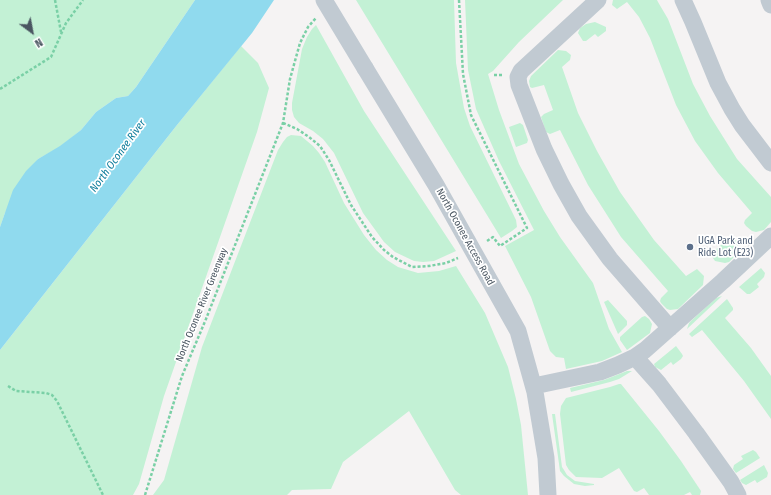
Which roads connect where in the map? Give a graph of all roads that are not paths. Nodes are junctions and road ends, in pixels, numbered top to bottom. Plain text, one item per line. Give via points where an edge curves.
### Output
1 (324, 0) edge
2 (598, 0) edge
3 (683, 0) edge
4 (769, 0) edge
5 (771, 5) edge
6 (771, 163) edge
7 (771, 236) edge
8 (670, 328) junction
9 (635, 357) junction
10 (534, 386) junction
11 (548, 495) edge
12 (738, 495) edge

1 - 10 street, North Oconee Access Road, bridge via 436,185 518,331
2 - 8 street via 521,71 518,77 519,85 544,149 579,216 610,259
3 - 6 street via 718,83 732,109
4 - 5 street
7 - 8 street
8 - 9 street
9 - 10 street via 600,372
9 - 12 street via 696,433
10 - 11 street, North Oconee Access Road via 546,458

